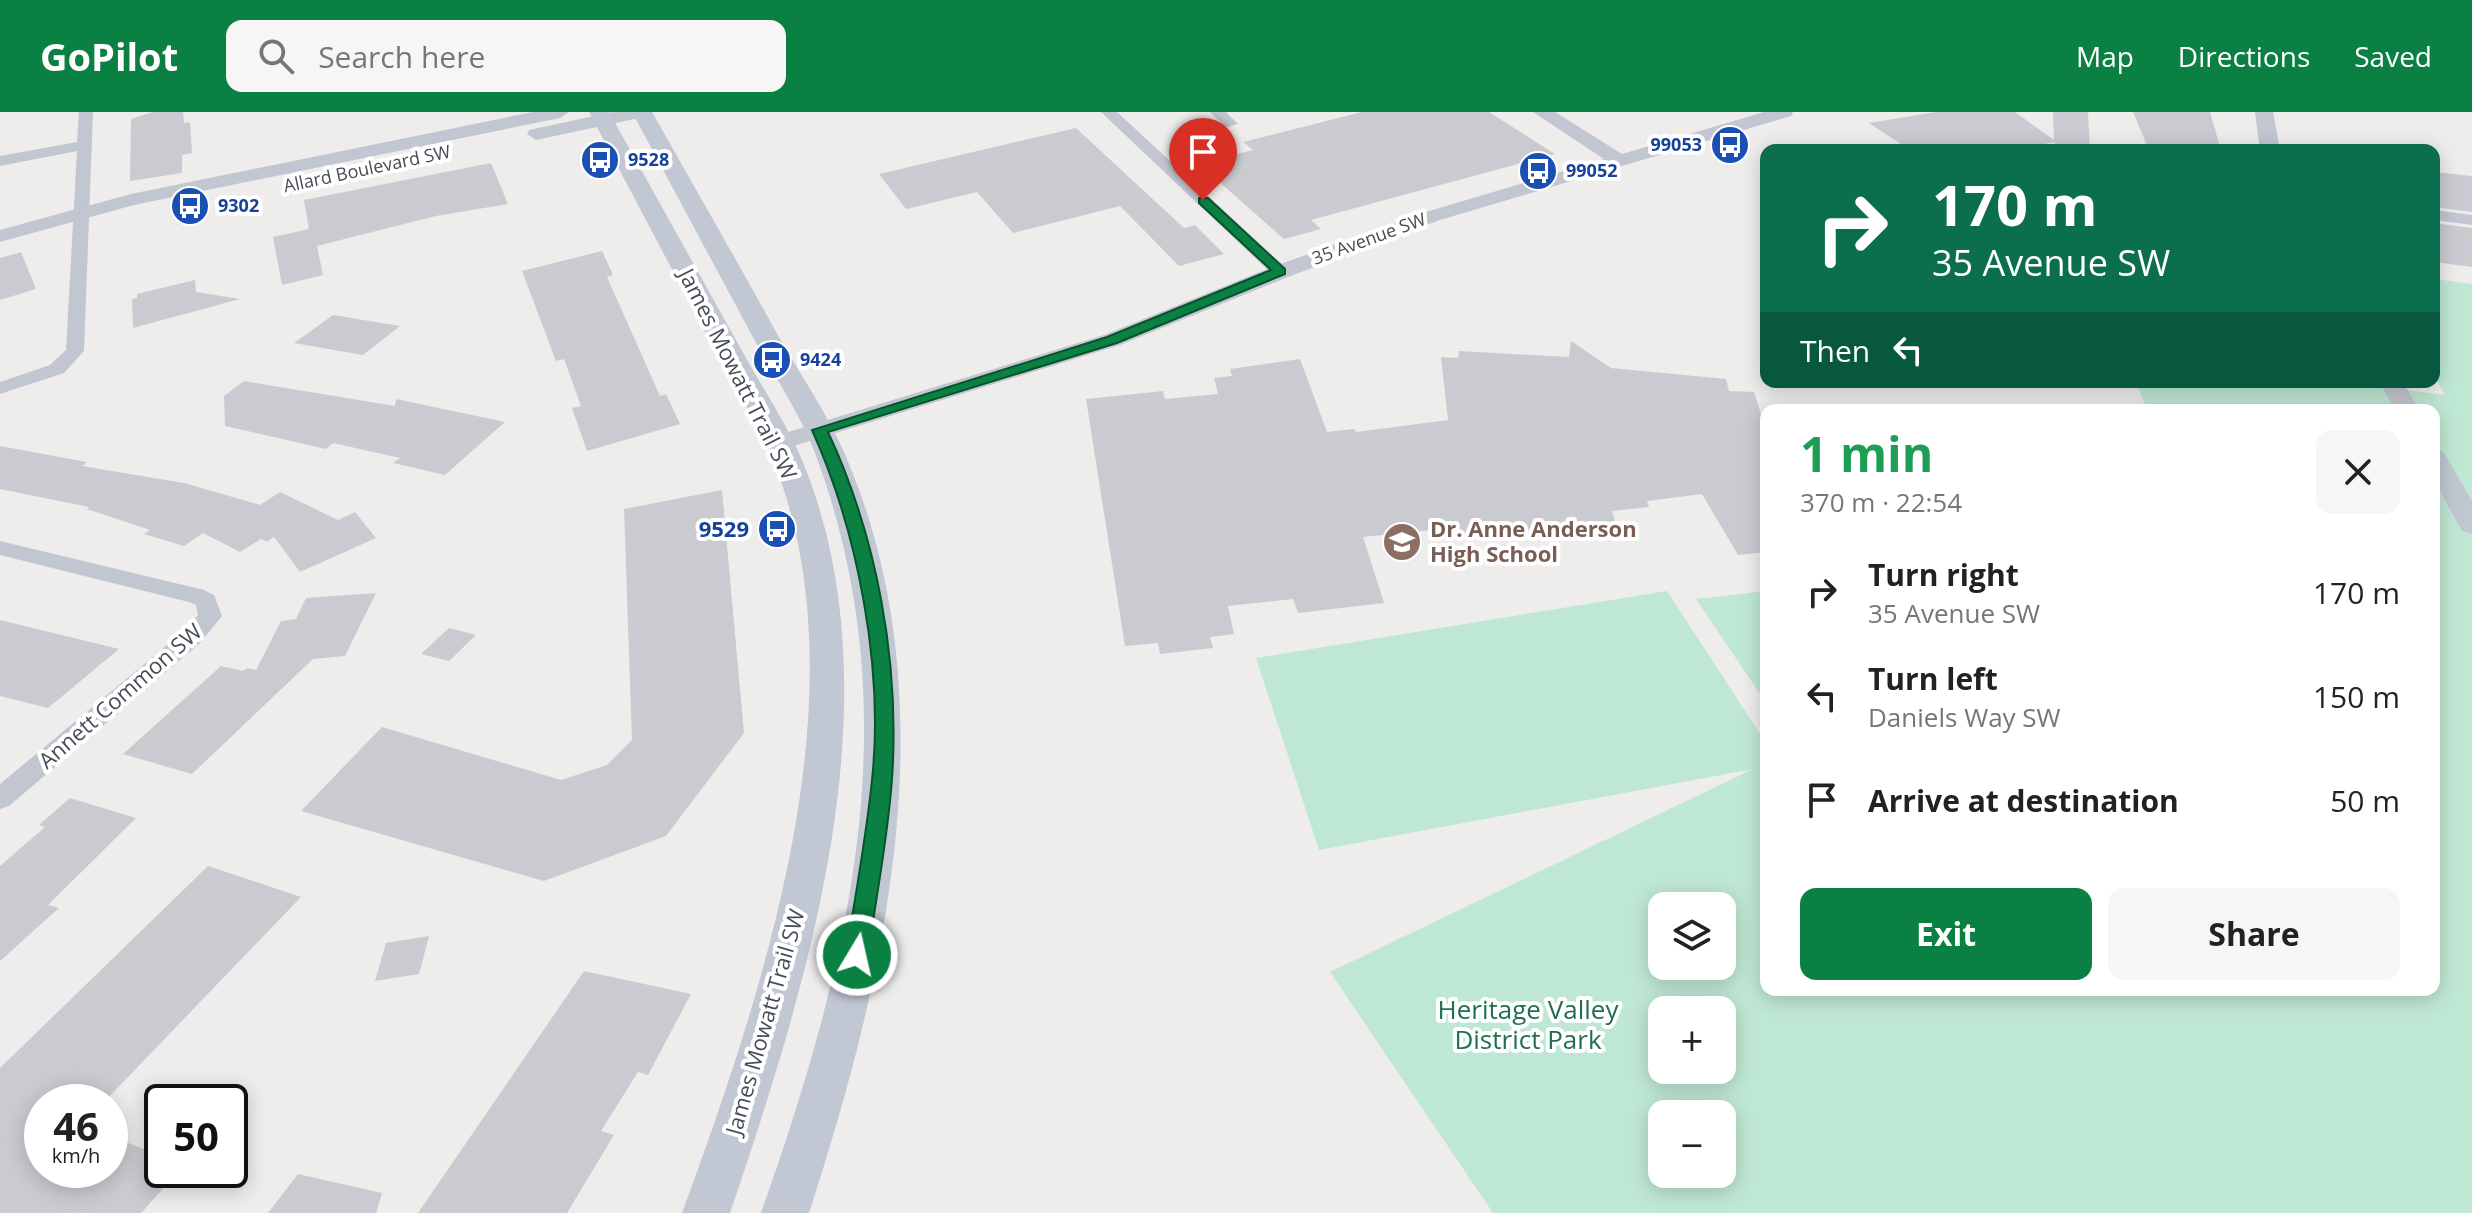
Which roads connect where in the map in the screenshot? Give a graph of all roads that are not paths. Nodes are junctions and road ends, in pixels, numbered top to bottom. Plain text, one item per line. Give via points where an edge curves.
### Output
1 (86, 112) edge
2 (560, 112) edge
3 (641, 112) edge
4 (1108, 112) edge
5 (1217, 112) edge
6 (1542, 112) edge
7 (1784, 112) edge
8 (2264, 112) edge
9 (602, 116) edge
10 (1231, 124) dead end
11 (2269, 144) edge
12 (84, 145) junction
13 (0, 161) edge
14 (1620, 161) junction
15 (82, 216) junction
16 (2440, 216) edge
17 (2472, 220) edge
18 (0, 236) edge
19 (1280, 272) junction
20 (0, 388) edge
21 (820, 430) junction
22 (778, 443) junction
23 (2440, 468) edge
24 (2472, 525) edge
25 (0, 548) edge
26 (0, 799) edge
27 (706, 1213) edge
28 (785, 1213) edge

1 - 12 street
2 - 15 street, Allard Boulevard SW via 131,200
3 - 9 street, Allard Boulevard SW
3 - 21 main road, James Mowatt Trail SW
4 - 19 street
5 - 10 street
6 - 14 street
7 - 14 street, 35 Avenue SW
8 - 11 street
9 - 15 street, Allard Boulevard SW via 278,187 115,217
9 - 22 main road, James Mowatt Trail SW
12 - 13 street
12 - 15 street
14 - 19 street, 35 Avenue SW via 1433,216
15 - 18 street, Allard Boulevard SW
15 - 20 street via 75,351 57,369
16 - 17 street
19 - 21 street, 35 Avenue SW via 1112,340
21 - 22 street, 35 Avenue SW
21 - 28 main road, James Mowatt Trail SW via 844,484 862,548 882,701 882,778 857,955 833,1060
22 - 27 main road, James Mowatt Trail SW via 804,510 824,623 826,690 815,813 780,979 739,1122
23 - 24 street
25 - 26 street, Annett Common SW via 196,596 206,601 210,616 198,632

